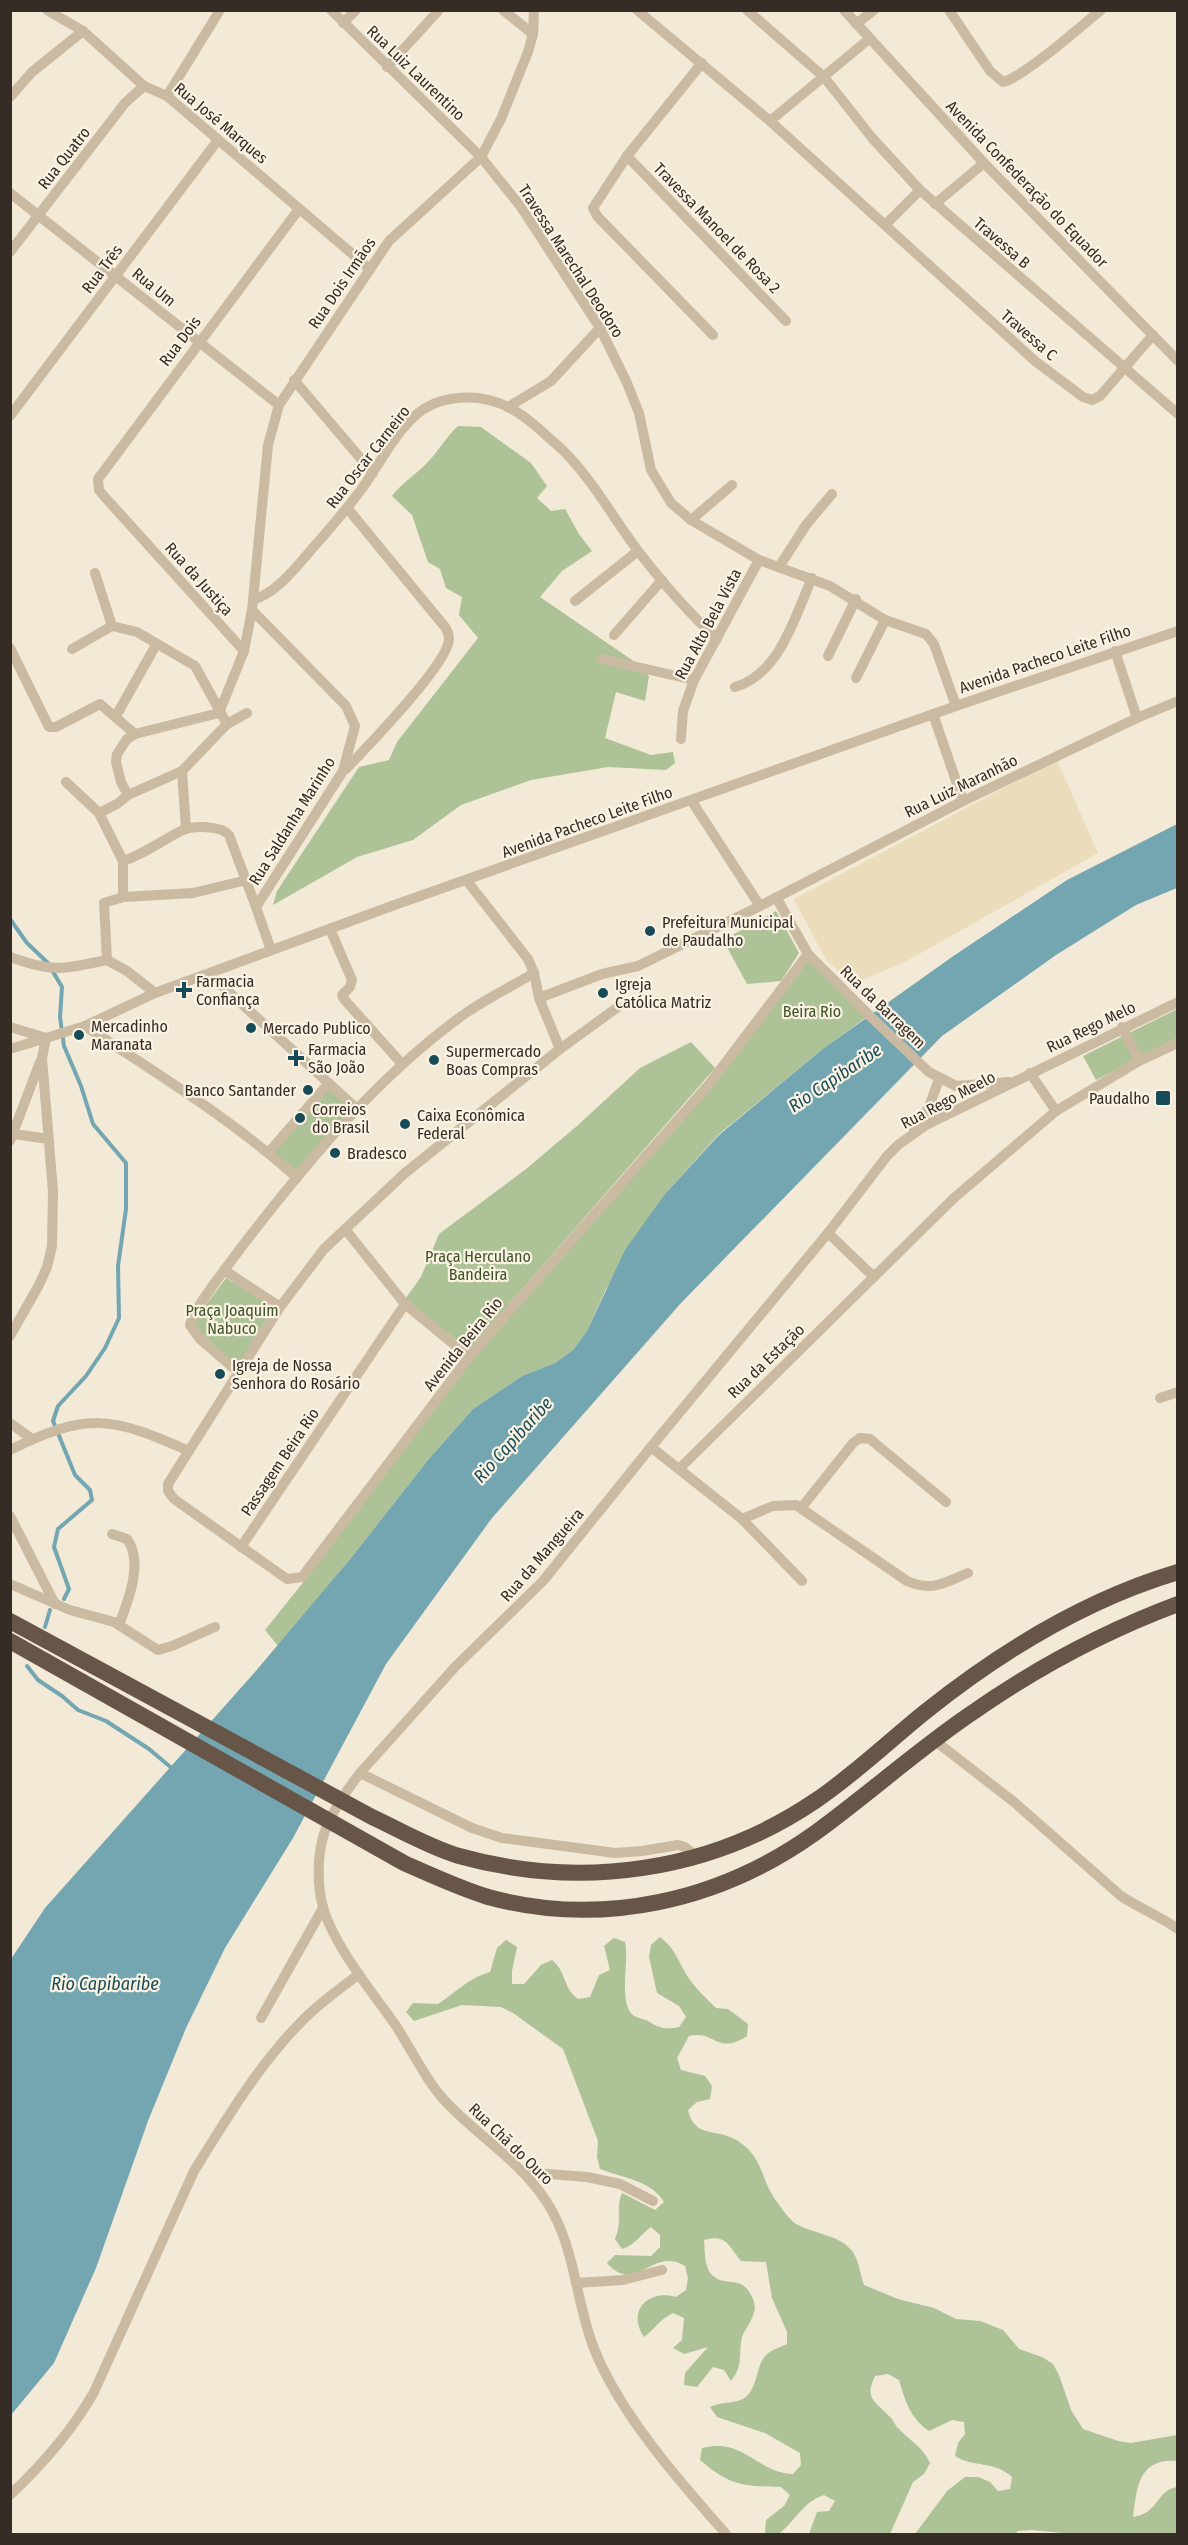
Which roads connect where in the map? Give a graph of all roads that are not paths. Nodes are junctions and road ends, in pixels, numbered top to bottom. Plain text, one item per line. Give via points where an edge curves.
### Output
1 (47, 10) edge
2 (220, 10) edge
3 (331, 10) edge
4 (356, 10) edge
5 (439, 10) edge
6 (503, 10) edge
7 (534, 10) edge
8 (637, 10) edge
9 (747, 10) edge
10 (844, 10) edge
11 (874, 10) edge
12 (950, 10) edge
13 (1101, 10) edge
14 (343, 23) junction
15 (856, 24) junction
16 (83, 31) junction
17 (533, 34) junction
18 (869, 39) junction
19 (702, 63) junction
20 (387, 67) junction
21 (824, 77) junction
22 (144, 86) junction
23 (167, 96) junction
24 (10, 97) edge
25 (770, 121) junction
26 (218, 140) junction
27 (627, 156) junction
28 (481, 157) junction
29 (984, 163) junction
30 (920, 190) junction
31 (10, 192) edge
32 (935, 204) junction
33 (299, 209) junction
34 (39, 215) junction
35 (886, 224) junction
36 (10, 252) edge
37 (369, 269) junction
38 (116, 276) junction
39 (786, 321) dead end
40 (600, 328) junction
41 (713, 335) dead end
42 (1153, 335) junction
43 (198, 342) junction
44 (1178, 362) edge
45 (1125, 367) junction
46 (294, 380) junction
47 (279, 405) junction
48 (508, 407) junction
49 (1178, 414) edge
50 (10, 416) edge
51 (373, 474) junction
52 (732, 485) dead end
53 (832, 494) dead end
54 (103, 495) joint
55 (348, 509) junction
56 (690, 520) junction
57 (638, 551) junction
58 (759, 560) junction
59 (779, 567) junction
60 (95, 573) dead end
61 (812, 578) junction
62 (663, 580) junction
63 (856, 599) junction
64 (575, 601) dead end
65 (253, 605) junction
66 (885, 620) junction
67 (112, 627) junction
68 (1178, 631) edge
69 (614, 635) dead end
70 (717, 639) junction
71 (156, 645) junction
72 (10, 648) edge
73 (72, 649) dead end
74 (244, 651) junction
75 (1115, 651) junction
76 (828, 656) dead end
77 (602, 658) dead end
78 (856, 678) dead end
79 (694, 680) junction
80 (735, 687) dead end
81 (1178, 701) edge
82 (956, 705) junction
83 (219, 713) junction
84 (247, 713) dead end
85 (933, 714) junction
86 (116, 716) junction
87 (1137, 718) junction
88 (227, 724) junction
89 (135, 734) junction
90 (681, 739) dead end
91 (182, 771) junction
92 (343, 771) junction
93 (66, 782) dead end
94 (128, 795) junction
95 (691, 800) junction
96 (963, 801) junction
97 (99, 813) junction
98 (186, 828) junction
99 (123, 861) junction
100 (247, 880) junction
101 (467, 881) junction
102 (123, 897) junction
103 (776, 897) junction
104 (760, 906) junction
105 (256, 907) junction
106 (330, 929) junction
107 (271, 950) junction
108 (808, 954) junction
109 (10, 957) edge
110 (106, 960) junction
111 (534, 973) junction
112 (209, 974) junction
113 (155, 993) junction
114 (539, 998) junction
115 (1178, 1002) edge
116 (618, 1007) dead end
117 (85, 1026) junction
118 (10, 1027) edge
119 (1122, 1027) junction
120 (57, 1035) junction
121 (1178, 1043) edge
122 (560, 1049) junction
123 (10, 1050) edge
124 (42, 1058) junction
125 (1139, 1061) junction
126 (402, 1065) junction
127 (1030, 1073) junction
128 (939, 1079) junction
129 (1018, 1081) junction
130 (328, 1084) junction
131 (356, 1108) junction
132 (1056, 1112) junction
133 (909, 1136) junction
134 (12, 1137) edge
135 (48, 1139) junction
136 (269, 1152) junction
137 (297, 1178) junction
138 (345, 1229) junction
139 (828, 1233) junction
140 (224, 1270) junction
141 (874, 1277) junction
142 (405, 1304) junction
143 (280, 1307) junction
144 (10, 1336) edge
145 (469, 1357) junction
146 (238, 1372) junction
147 (1178, 1392) edge
148 (1160, 1398) dead end
149 (10, 1423) edge
150 (33, 1439) junction
151 (651, 1447) junction
152 (10, 1450) edge
153 (189, 1451) junction
154 (680, 1468) junction
155 (946, 1503) dead end
156 (802, 1507) junction
157 (10, 1516) edge
158 (742, 1519) junction
159 (112, 1534) dead end
160 (241, 1547) junction
161 (1178, 1572) edge
162 (968, 1573) dead end
163 (802, 1581) dead end
164 (10, 1584) edge
165 (55, 1604) junction
166 (1178, 1604) edge
167 (10, 1621) edge
168 (119, 1624) junction
169 (215, 1627) dead end
170 (10, 1641) edge
171 (934, 1740) junction
172 (360, 1773) junction
173 (697, 1857) junction
174 (323, 1908) junction
175 (1178, 1929) edge
176 (359, 1974) junction
177 (261, 2018) dead end
178 (522, 2172) junction
179 (652, 2200) dead end
180 (662, 2271) dead end
181 (576, 2283) junction
182 (10, 2495) edge
183 (726, 2535) edge

1 - 16 street, Rua José Marques
2 - 23 street
3 - 14 street, Rua Luiz Laurentino
4 - 14 street
5 - 20 street
6 - 17 street
7 - 17 street, Rua Dois Irmãos
8 - 19 street, Travessa C
9 - 21 street, Travessa B
10 - 15 street, Avenida Confederação do Equador
11 - 15 street
12 - 13 street via 994,77 1003,82
14 - 20 street, Rua Luiz Laurentino
15 - 18 street, Avenida Confederação do Equador
16 - 22 street, Rua José Marques
16 - 24 street via 32,72
17 - 28 street, Rua Dois Irmãos via 515,86
18 - 21 street
18 - 29 street, Avenida Confederação do Equador
19 - 25 street, Travessa C
19 - 27 street
20 - 28 street, Rua Luiz Laurentino
21 - 25 street
21 - 30 street, Travessa B
22 - 23 street, Rua José Marques
22 - 34 street, Rua Quatro via 125,103
23 - 26 street, Rua José Marques
25 - 35 street, Travessa C
26 - 33 street, Rua José Marques
26 - 38 street, Rua Três
27 - 39 street, Travessa Manoel de Rosa 2
27 - 41 street via 593,208
28 - 37 street, Rua Dois Irmãos via 403,227
28 - 40 street, Travessa Marechal Deodoro via 521,207
29 - 32 street
29 - 42 street, Avenida Confederação do Equador
30 - 32 street, Travessa B
30 - 35 street
31 - 34 street, Rua Um
32 - 45 street, Travessa B
33 - 37 street, Rua José Marques
33 - 43 street, Rua Dois
34 - 36 street, Rua Quatro
34 - 38 street, Rua Um
35 - 45 street, Travessa C via 1035,361 1083,398 1092,400 1100,396
37 - 46 street, Rua Dois Irmãos
38 - 43 street, Rua Um
38 - 50 street, Rua Três
40 - 48 street via 551,381
40 - 56 street, Travessa Marechal Deodoro via 639,413 651,470 671,503
42 - 44 street, Avenida Confederação do Equador
42 - 45 street, Travessa C
43 - 47 street, Rua Um
43 - 54 street, Rua Dois via 101,473 98,482
45 - 49 street, Travessa B
46 - 47 street, Rua Dois Irmãos
46 - 51 street
47 - 65 street, Rua Dois Irmãos via 268,445
48 - 51 street, Rua Oscar Carneiro via 469,398 439,401 416,415
48 - 57 street, Rua Oscar Carneiro via 557,444
51 - 55 street, Rua Oscar Carneiro
52 - 56 street
53 - 59 street
54 - 74 street, Rua da Justiça
55 - 65 street, Rua Oscar Carneiro via 278,586
55 - 92 street via 445,627 449,638 445,651 393,720
56 - 58 street, Travessa Marechal Deodoro
57 - 62 street, Rua Oscar Carneiro
57 - 64 street
58 - 59 street, Travessa Marechal Deodoro
58 - 70 street, Rua Alto Bela Vista
59 - 61 street, Travessa Marechal Deodoro
60 - 67 street
61 - 63 street, Travessa Marechal Deodoro
61 - 80 street via 778,651 756,677
62 - 69 street
62 - 70 street, Rua Oscar Carneiro
63 - 66 street, Travessa Marechal Deodoro
63 - 76 street
65 - 74 street, Rua da Justiça
65 - 92 street, Rua Saldanha Marinho via 351,714 354,734
66 - 78 street
66 - 82 street, Travessa Marechal Deodoro via 930,637
67 - 71 street via 136,632
67 - 73 street
68 - 75 street, Avenida Pacheco Leite Filho
70 - 79 street, Rua Alto Bela Vista
71 - 83 street via 195,666
71 - 86 street
72 - 86 street via 51,728 100,704
74 - 83 street
75 - 82 street, Avenida Pacheco Leite Filho
75 - 87 street
77 - 79 street
79 - 90 street, Rua Alto Bela Vista via 683,711
81 - 87 street, Rua Luiz Maranhão
82 - 85 street, Avenida Pacheco Leite Filho
83 - 88 street
83 - 89 street
84 - 88 street
85 - 95 street, Avenida Pacheco Leite Filho
85 - 96 street
86 - 89 street
87 - 96 street, Rua Luiz Maranhão
88 - 91 street
89 - 94 street via 121,746 116,762
91 - 94 street
91 - 98 street
92 - 105 street, Rua Saldanha Marinho
93 - 97 street
94 - 97 street
95 - 101 street, Avenida Pacheco Leite Filho
95 - 104 street
96 - 103 street, Rua Luiz Maranhão
97 - 99 street
98 - 99 street
98 - 100 street, Rua Saldanha Marinho via 214,828 227,833
99 - 102 street
100 - 102 street via 193,893
100 - 105 street, Rua Saldanha Marinho
101 - 106 street, Avenida Pacheco Leite Filho
101 - 111 street via 528,959
102 - 110 street via 104,903
103 - 104 street, Rua Luiz Maranhão
103 - 108 street, Rua da Barragem
104 - 114 street, Rua Luiz Maranhão via 638,966 602,974
105 - 107 street, Rua Saldanha Marinho
106 - 107 street, Avenida Pacheco Leite Filho
106 - 126 street via 352,980 343,999
107 - 112 street, Avenida Pacheco Leite Filho
108 - 128 street, Rua da Barragem
108 - 145 street, Avenida Beira Rio via 710,1083
109 - 110 street via 40,968 62,969
110 - 113 street
111 - 114 street
111 - 126 street via 464,1014
112 - 113 street, Avenida Pacheco Leite Filho
112 - 130 street
113 - 117 street, Avenida Pacheco Leite Filho
114 - 122 street
115 - 119 street, Rua Rego Melo
116 - 122 street
117 - 120 street, Avenida Pacheco Leite Filho
117 - 136 street
118 - 120 street
119 - 125 street
119 - 127 street, Rua Rego Melo
120 - 123 street, Avenida Pacheco Leite Filho
120 - 124 street
121 - 125 street, Rua da Estação
122 - 138 street via 405,1173
124 - 134 street
124 - 135 street
125 - 132 street, Rua da Estação
126 - 131 street
127 - 129 street, Rua Rego Melo
127 - 132 street
128 - 129 street, Rua da Barragem via 956,1086
128 - 133 street via 929,1107
129 - 133 street, Rua Rego Meelo
130 - 131 street
130 - 136 street
131 - 137 street
132 - 141 street, Rua da Estação via 954,1198
133 - 139 street, Rua Rego Meelo via 887,1156
134 - 135 street
135 - 144 street via 53,1191 52,1246 39,1285
136 - 137 street
137 - 140 street
138 - 142 street
138 - 143 street via 324,1249
139 - 141 street
139 - 151 street, Rua da Mangueira
140 - 143 street
140 - 146 street via 190,1324 200,1339
141 - 154 street, Rua da Estação
142 - 145 street
142 - 160 street, Passagem Beira Rio
143 - 146 street
145 - 160 street, Avenida Beira Rio via 302,1577 287,1579
146 - 153 street
147 - 148 street
149 - 150 street
150 - 152 street
150 - 153 street via 66,1427 115,1423
151 - 154 street
151 - 172 street, Rua da Mangueira via 543,1581 455,1667
153 - 160 street, Avenida Beira Rio via 168,1487 174,1499
154 - 158 street via 682,1474
155 - 156 street via 870,1439 860,1438
156 - 158 street via 783,1504
156 - 162 street via 920,1587 936,1586
157 - 165 street
158 - 163 street
159 - 168 street via 127,1539 134,1556 131,1590
161 - 173 highway via 1072,1614 1025,1641 984,1667 816,1800 770,1827
164 - 165 street
165 - 168 street
166 - 171 highway via 1113,1631 1053,1663
167 - 173 highway via 372,1817 458,1855 511,1867 596,1873 637,1870
168 - 169 street via 158,1650
170 - 171 highway via 361,1840 488,1897 545,1908 598,1911 681,1899 722,1885 813,1834
171 - 175 street via 1021,1808 1121,1896
172 - 173 street via 472,1828 502,1838 615,1853 678,1845
172 - 174 street, Rua da Mangueira via 325,1831 320,1882
174 - 176 street, Rua Chã do Ouro
174 - 177 street
176 - 178 street, Rua Chã do Ouro via 435,2089
176 - 182 street via 299,2023 215,2138 194,2171 94,2392 44,2462
178 - 179 street via 620,2184
178 - 181 street, Rua Chã do Ouro via 546,2200 557,2221
180 - 181 street via 623,2280
181 - 183 street, Rua Chã do Ouro via 588,2332 609,2379 644,2433

